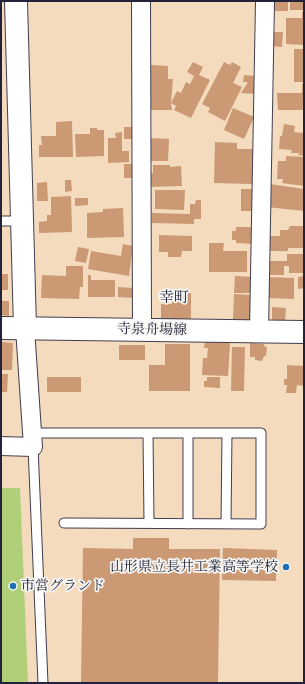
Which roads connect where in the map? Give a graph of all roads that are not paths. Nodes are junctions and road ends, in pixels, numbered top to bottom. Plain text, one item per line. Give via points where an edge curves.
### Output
1 (16, 1) edge
2 (141, 1) edge
3 (265, 1) edge
4 (12, 221) edge
5 (1, 328) edge
6 (26, 328) junction
7 (142, 330) junction
8 (259, 331) junction
9 (304, 332) edge
10 (148, 433) junction
11 (188, 433) junction
12 (227, 433) junction
13 (33, 440) junction
14 (1, 446) edge
15 (64, 523) dead end
16 (149, 524) junction
17 (188, 524) junction
18 (226, 524) junction
19 (43, 683) edge

1 - 4 street
2 - 7 street
3 - 8 street
4 - 6 street
5 - 6 street, 寺泉舟場線
6 - 7 street, 寺泉舟場線
6 - 13 street
7 - 8 street, 寺泉舟場線
8 - 9 street, 寺泉舟場線
10 - 11 lane
10 - 13 lane
10 - 16 lane
11 - 12 lane
11 - 17 lane
12 - 18 lane
12 - 18 lane via 261,433 261,524
13 - 14 street
13 - 19 lane
15 - 16 lane
16 - 17 lane
17 - 18 lane

